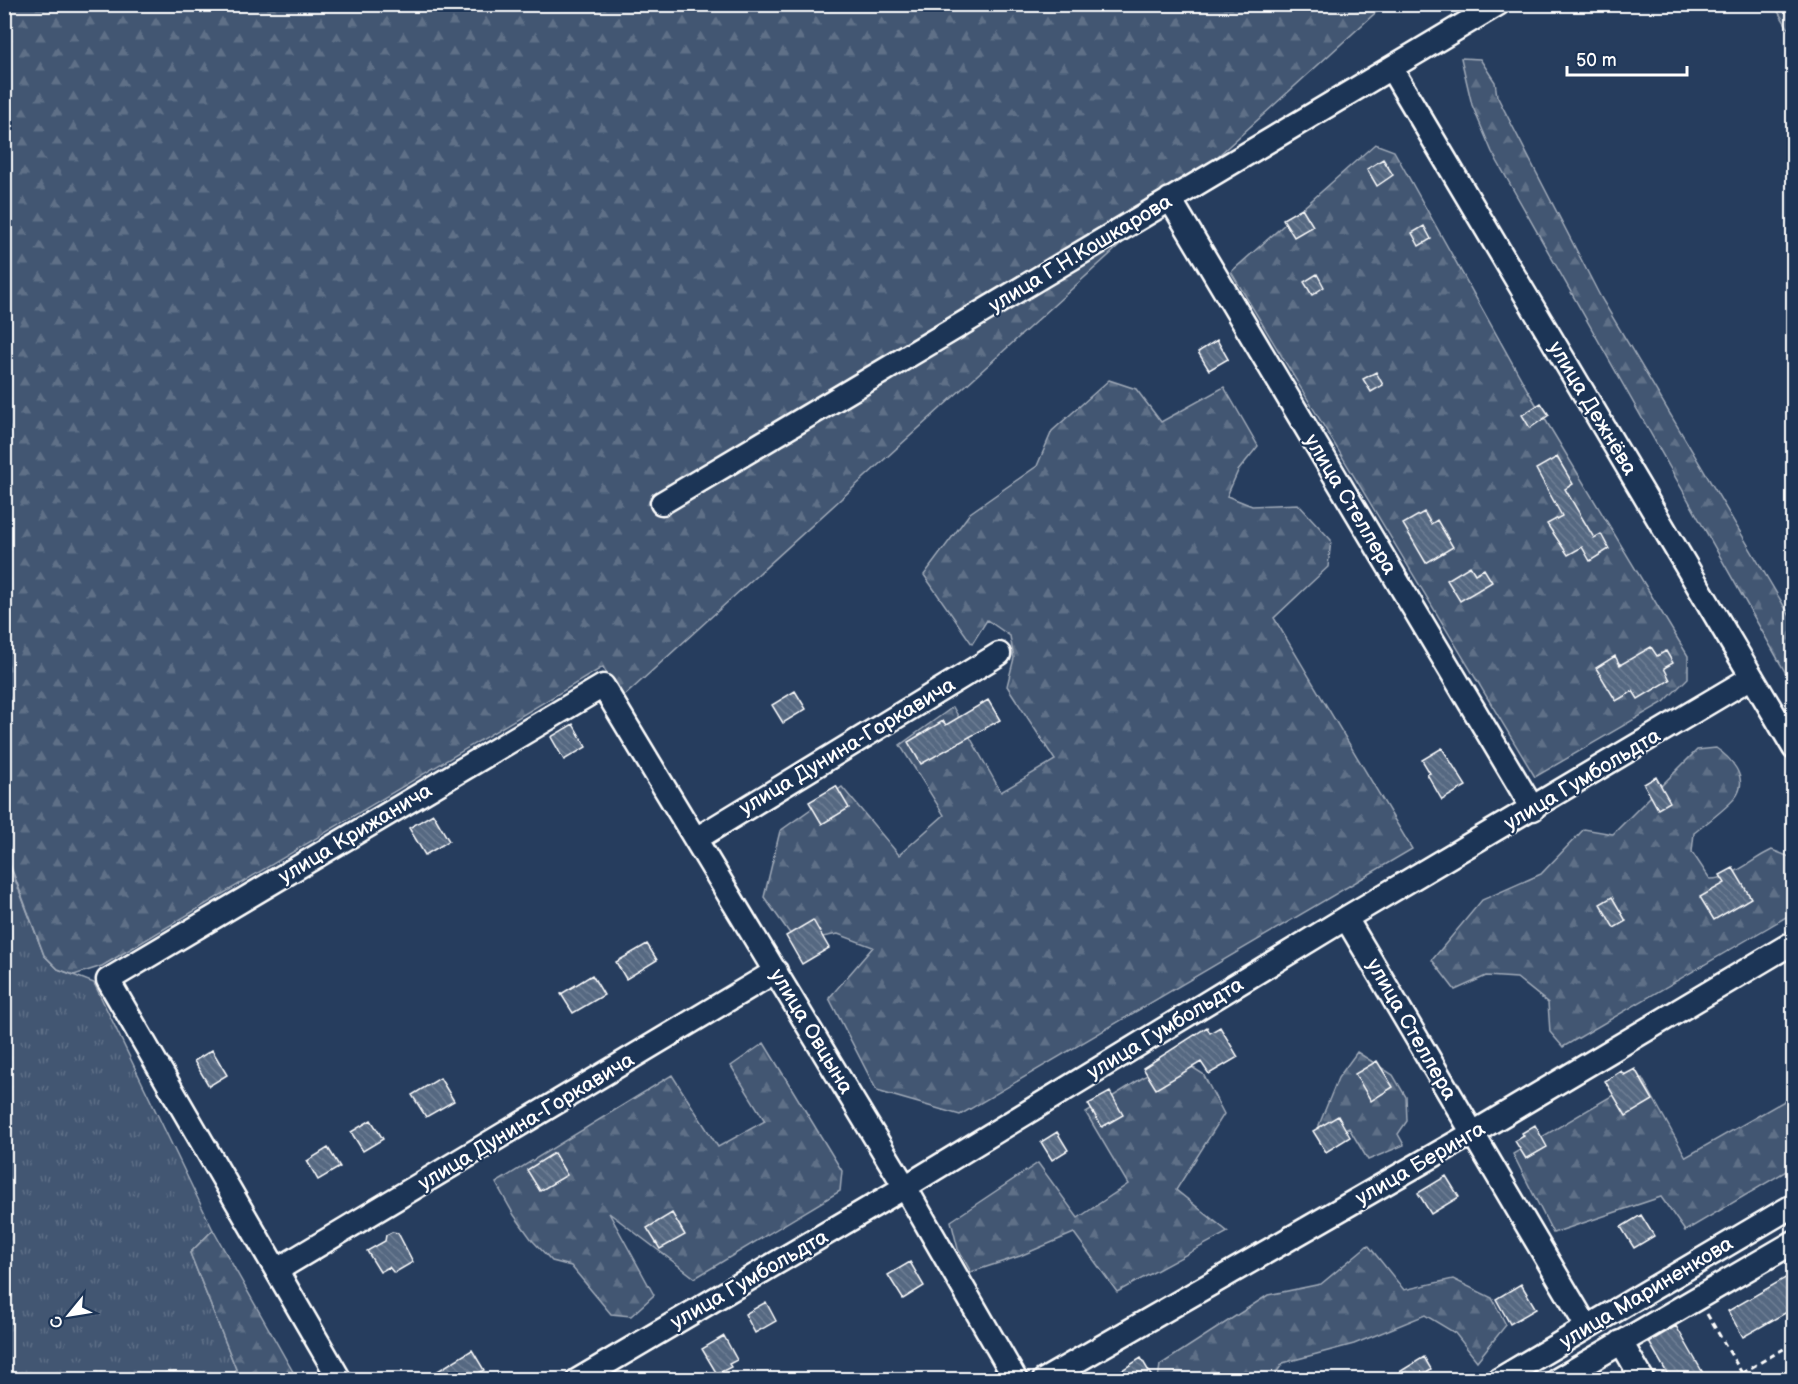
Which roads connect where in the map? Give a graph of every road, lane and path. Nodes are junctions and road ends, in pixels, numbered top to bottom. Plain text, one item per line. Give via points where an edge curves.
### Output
1 (1498, 4) edge
2 (1391, 68) junction
3 (1170, 199) junction
4 (662, 503) dead end
5 (999, 654) dead end
6 (1752, 677) junction
7 (603, 686) joint
8 (1794, 748) edge
9 (1533, 809) junction
10 (696, 839) junction
11 (1346, 918) junction
12 (1794, 942) edge
13 (776, 971) junction
14 (1473, 1132) junction
15 (905, 1187) junction
16 (1794, 1205) edge
17 (1794, 1242) edge
18 (276, 1270) junction
19 (1697, 1298) junction
20 (1587, 1327) junction
21 (1621, 1342) junction
22 (1794, 1343) edge
23 (1742, 1373) junction
24 (1570, 1376) edge
25 (340, 1380) edge
26 (578, 1380) edge
27 (1016, 1380) edge
28 (1044, 1380) edge
29 (1498, 1380) edge
30 (1644, 1380) edge
31 (1746, 1380) edge

1 - 2 street, улица Г.Н.Кошкарова
2 - 3 street, улица Г.Н.Кошкарова
2 - 6 street, улица Дежнёва
3 - 4 street, улица Г.Н.Кошкарова
3 - 9 street, улица Стеллера
5 - 10 street, улица Дунина-Горкавича
6 - 8 street, улица Дежнёва
6 - 9 street, улица Гумбольдта
7 - 10 street, улица Овцына
7 - 18 street, улица Крижанича via 108,980
9 - 11 street, улица Гумбольдта
10 - 13 street, улица Овцына
11 - 14 street, улица Стеллера
11 - 15 street, улица Гумбольдта
12 - 14 street, улица Беринга
13 - 15 street, улица Овцына
13 - 18 street, улица Дунина-Горкавича
14 - 20 street, улица Стеллера
14 - 28 street, улица Беринга
15 - 26 street, улица Гумбольдта
15 - 27 street, улица Овцына
16 - 20 street, улица Мариненкова
17 - 19 street
18 - 25 street
19 - 21 street
19 - 23 path
20 - 29 street, улица Мариненкова
21 - 24 street
21 - 30 street
22 - 23 path
23 - 31 path

